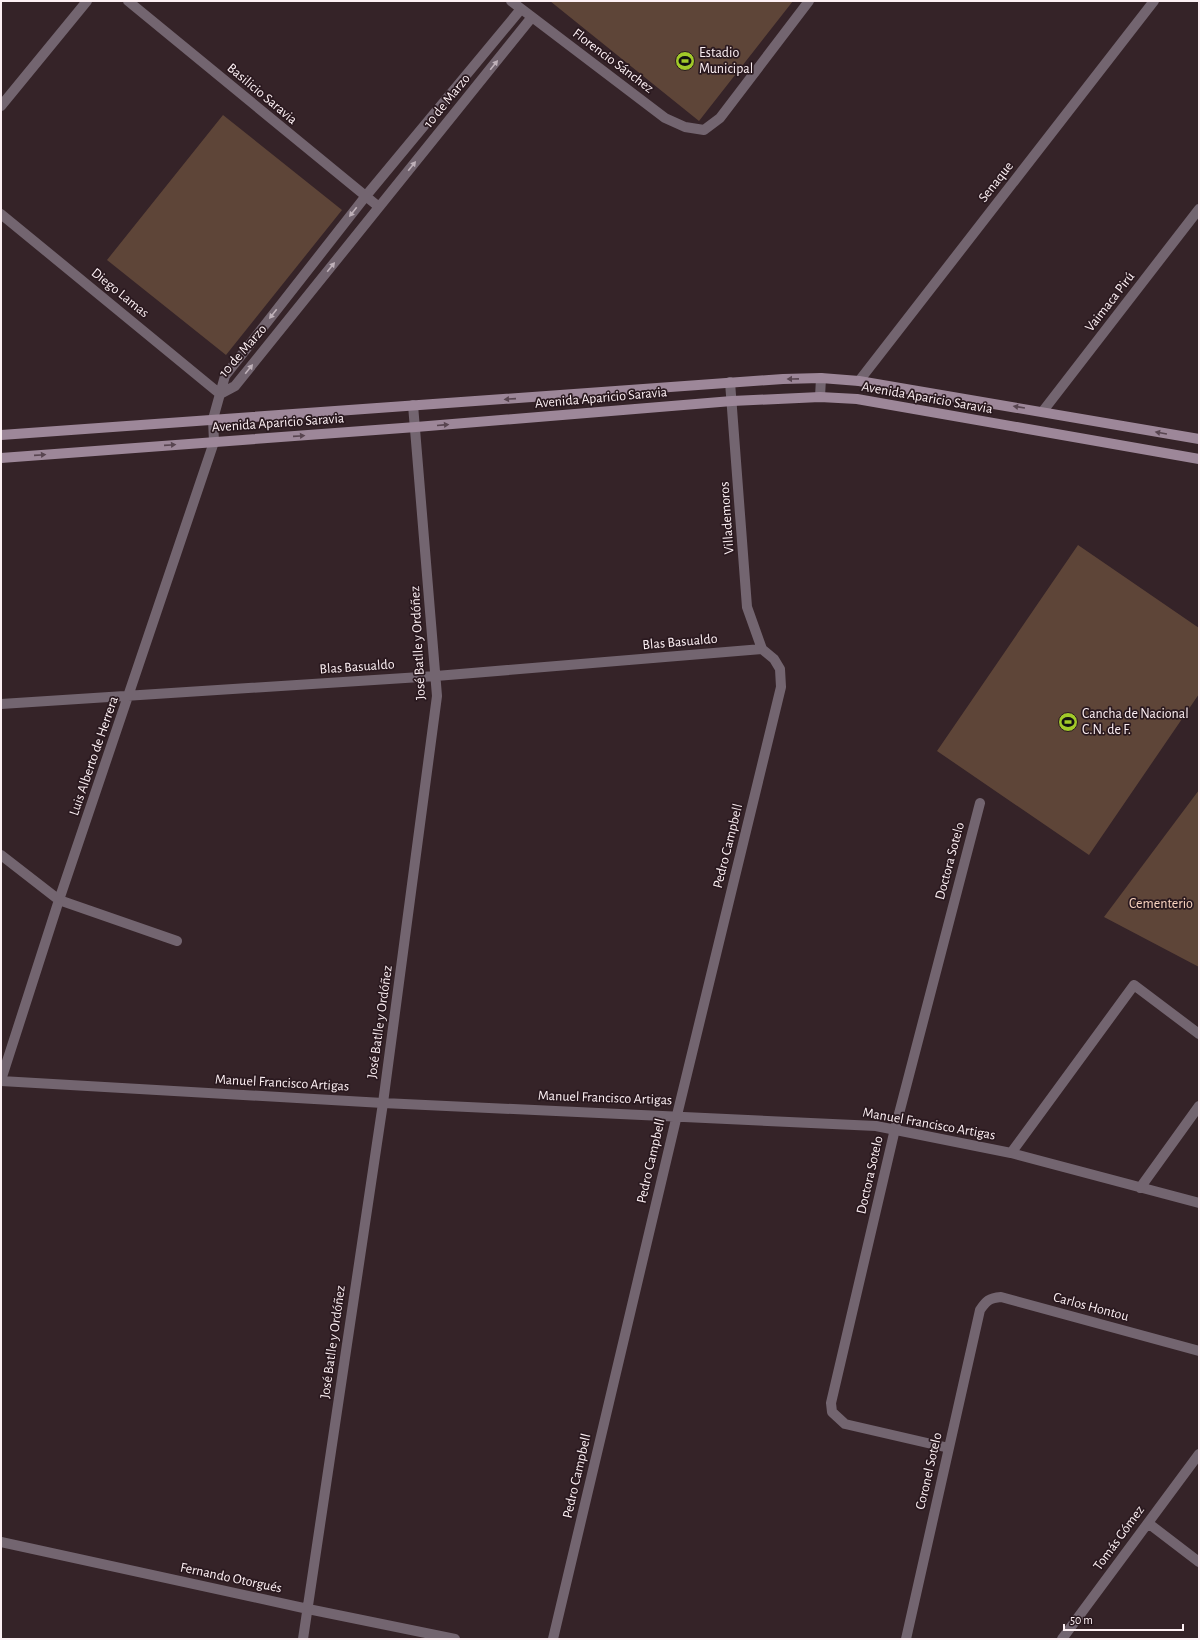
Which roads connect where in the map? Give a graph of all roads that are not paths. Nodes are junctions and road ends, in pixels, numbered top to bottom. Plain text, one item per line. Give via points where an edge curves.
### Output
1 (87, 1) edge
2 (128, 1) edge
3 (511, 1) edge
4 (810, 1) edge
5 (1154, 1) edge
6 (521, 9) junction
7 (532, 18) junction
8 (1, 106) edge
9 (365, 197) junction
10 (379, 208) junction
11 (1199, 209) edge
12 (1, 214) edge
13 (821, 378) junction
14 (859, 381) junction
15 (730, 382) junction
16 (220, 394) junction
17 (820, 397) junction
18 (732, 401) junction
19 (413, 405) junction
20 (1043, 411) junction
21 (213, 419) junction
22 (416, 428) junction
23 (1, 435) edge
24 (1199, 440) edge
25 (214, 442) junction
26 (1, 458) edge
27 (1199, 459) edge
28 (762, 649) junction
29 (436, 676) junction
30 (129, 696) junction
31 (1, 704) edge
32 (980, 803) dead end
33 (1, 855) edge
34 (59, 900) junction
35 (177, 941) dead end
36 (1199, 1034) edge
37 (1, 1081) edge
38 (383, 1102) junction
39 (1199, 1106) edge
40 (676, 1115) junction
41 (895, 1129) junction
42 (1011, 1153) junction
43 (1140, 1188) junction
44 (1199, 1203) edge
45 (980, 1310) joint
46 (1199, 1350) edge
47 (949, 1448) junction
48 (1199, 1454) edge
49 (1148, 1523) junction
50 (1, 1542) edge
51 (1199, 1562) edge
52 (308, 1609) junction
53 (303, 1639) edge
54 (455, 1639) edge
55 (553, 1639) edge
56 (906, 1639) edge
57 (1062, 1639) edge

1 - 8 street
2 - 9 street, Basilicio Saravia
3 - 6 street, Florencio Sánchez
4 - 7 street, Florencio Sánchez via 720,118 704,130 685,127 665,118
5 - 14 street, Senaque
6 - 7 street, Florencio Sánchez
6 - 9 street, 10 de Marzo
10 -> 7 street, 10 de Marzo
9 - 10 street, Basilicio Saravia
9 -> 16 street, 10 de Marzo via 225,376
16 -> 10 street, 10 de Marzo via 235,386
11 - 20 street, Vaimaca Pirú
12 - 16 street, Diego Lamas
13 - 14 street, Avenida Aparicio Saravia
13 -> 15 street, Avenida Aparicio Saravia
13 - 17 street
20 -> 14 street, Avenida Aparicio Saravia
15 - 18 street, Villademoros
15 -> 19 street, Avenida Aparicio Saravia
16 - 21 street
17 - 18 street, Avenida Aparicio Saravia
17 - 27 street, Avenida Aparicio Saravia via 857,399
22 -> 18 street, Avenida Aparicio Saravia
18 - 28 street, Villademoros via 747,607
19 - 21 street, Avenida Aparicio Saravia
19 - 22 street, José Batlle y Ordóñez
24 -> 20 street, Avenida Aparicio Saravia
21 - 23 street, Avenida Aparicio Saravia
21 - 25 street
25 -> 22 street, Avenida Aparicio Saravia
22 - 29 street, José Batlle y Ordóñez
26 -> 25 street, Avenida Aparicio Saravia
25 - 30 street, Luis Alberto de Herrera
28 - 29 street, Blas Basualdo
28 - 40 street, Pedro Campbell via 774,659 780,669 781,687
29 - 30 street, Blas Basualdo
29 - 38 street, José Batlle y Ordóñez via 437,696
30 - 31 street, Blas Basualdo
30 - 34 street, Luis Alberto de Herrera
32 - 41 street, Doctora Sotelo
33 - 34 street
34 - 35 street
34 - 37 street, Luis Alberto de Herrera
36 - 42 street via 1134,985
37 - 38 street, Manuel Francisco Artigas
38 - 40 street, Manuel Francisco Artigas
38 - 52 street, José Batlle y Ordóñez
39 - 43 street
40 - 41 street, Manuel Francisco Artigas
40 - 55 street, Pedro Campbell
41 - 42 street, Manuel Francisco Artigas
41 - 47 street, Doctora Sotelo via 831,1403 832,1412 845,1424
42 - 43 street, Manuel Francisco Artigas
43 - 44 street, Manuel Francisco Artigas
45 - 46 street, Carlos Hontou via 991,1298 1001,1297
45 - 47 street, Coronel Sotelo
47 - 56 street, Coronel Sotelo
48 - 49 street, Tomás Gómez
49 - 51 street
49 - 57 street, Tomás Gómez
50 - 52 street, Fernando Otorgués
52 - 53 street, José Batlle y Ordóñez
52 - 54 street, Fernando Otorgués

